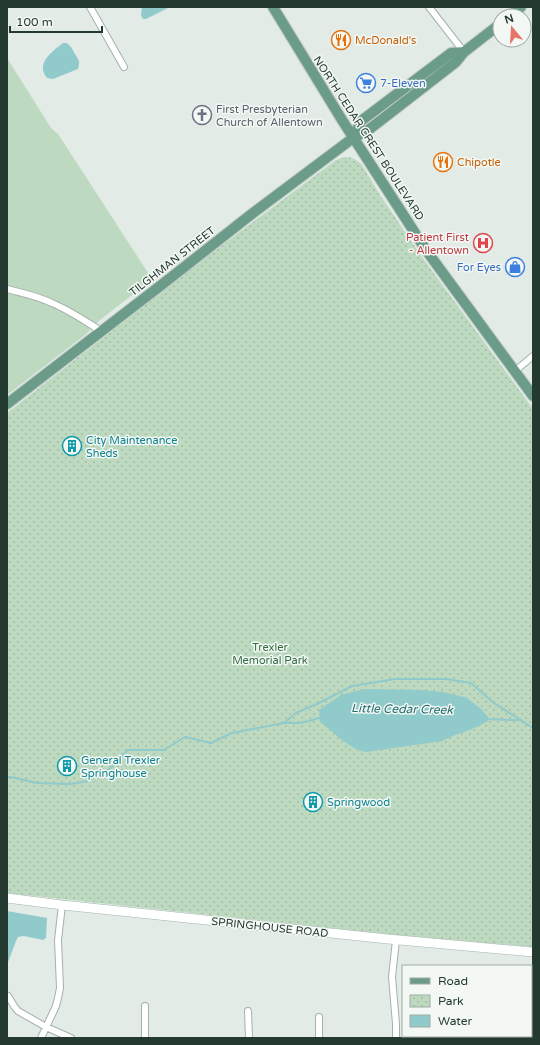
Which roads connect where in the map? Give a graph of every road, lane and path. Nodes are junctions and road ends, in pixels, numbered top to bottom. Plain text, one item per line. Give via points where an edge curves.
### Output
1 (90, 7) edge
2 (273, 7) edge
3 (429, 7) edge
4 (492, 30) edge
5 (464, 52) junction
6 (124, 67) dead end
7 (353, 138) junction
8 (7, 288) edge
9 (101, 331) junction
10 (533, 356) edge
11 (515, 371) junction
12 (533, 396) edge
13 (7, 404) edge
14 (7, 898) edge
15 (62, 905) junction
16 (396, 940) junction
17 (533, 952) edge
18 (8, 996) dead end
19 (145, 1006) dead end
20 (248, 1011) dead end
21 (319, 1017) dead end
22 (46, 1027) junction
23 (41, 1038) edge
24 (70, 1038) edge
25 (146, 1038) edge
26 (249, 1038) edge
27 (319, 1038) edge
28 (396, 1038) edge

1 - 6 street
2 - 7 main road, NORTH CEDAR CREST BOULEVARD
3 - 5 street
4 - 5 main road, TILGHMAN STREET
5 - 7 main road, TILGHMAN STREET via 456,62 366,132
7 - 9 main road, TILGHMAN STREET
7 - 11 main road, NORTH CEDAR CREST BOULEVARD via 426,250
8 - 9 street via 53,303
9 - 13 main road, TILGHMAN STREET
10 - 11 street
11 - 12 main road, NORTH CEDAR CREST BOULEVARD
14 - 15 street, SPRINGHOUSE ROAD
15 - 16 street, SPRINGHOUSE ROAD
15 - 22 street via 58,940 59,993
16 - 17 street, SPRINGHOUSE ROAD
16 - 28 street via 392,978
18 - 22 street via 18,1011
19 - 25 street
20 - 26 street
21 - 27 street
22 - 23 street
22 - 24 street

